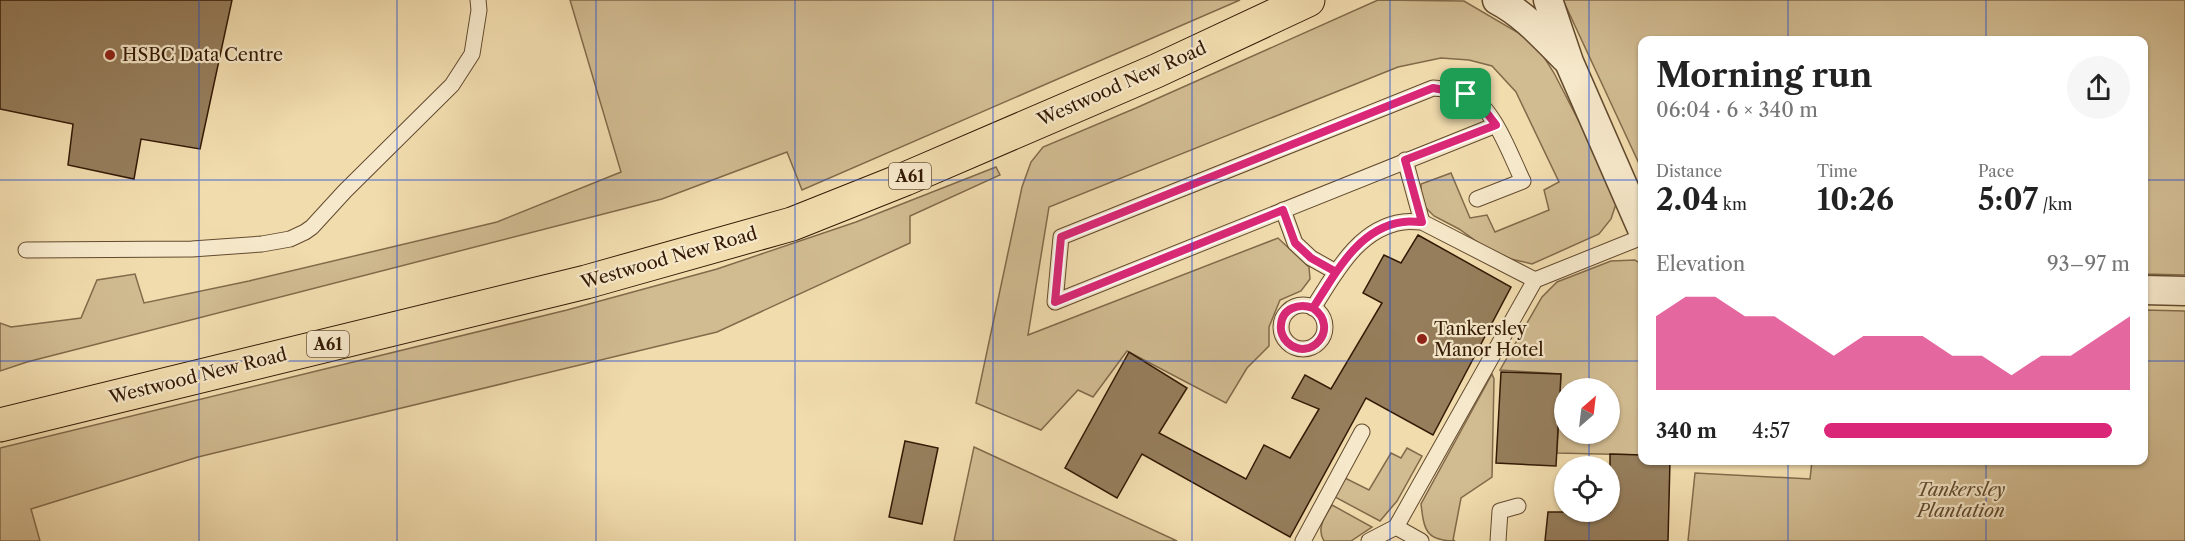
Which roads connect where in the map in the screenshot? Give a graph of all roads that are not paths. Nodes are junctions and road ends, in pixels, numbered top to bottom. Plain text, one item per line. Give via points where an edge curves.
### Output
1 (478, 0) edge
2 (1308, 0) edge
3 (1497, 0) edge
4 (1548, 0) edge
5 (1569, 62) junction
6 (1496, 125) junction
7 (1405, 160) junction
8 (1477, 200) dead end
9 (1283, 210) junction
10 (1638, 220) edge
11 (1422, 222) junction
12 (1638, 239) edge
13 (26, 250) dead end
14 (1336, 272) junction
15 (1535, 280) junction
16 (2148, 290) edge
17 (2185, 291) edge
18 (1313, 308) dead end
19 (0, 425) edge
20 (1362, 432) dead end
21 (1518, 506) dead end
22 (1396, 527) junction
23 (1303, 541) edge
24 (1369, 541) edge
25 (1421, 541) edge
26 (1498, 541) edge

1 - 13 lane via 472,54 452,85 305,232 262,244 192,249
2 - 19 highway, Westwood New Road / A61 via 1156,71 792,224 586,282
3 - 5 street via 1528,21
4 - 5 street
5 - 10 street
6 - 7 lane
6 - 8 lane via 1523,181
6 - 9 lane via 1480,104 1466,94 1433,88 1083,228 1061,237 1055,302
7 - 9 lane
7 - 11 lane
9 - 14 lane via 1295,243 1311,258
11 - 14 lane via 1403,222 1365,237
11 - 15 lane
12 - 15 lane
14 - 18 lane
15 - 22 lane
16 - 17 street
20 - 23 lane
21 - 26 lane via 1500,511
22 - 24 lane
22 - 25 lane

